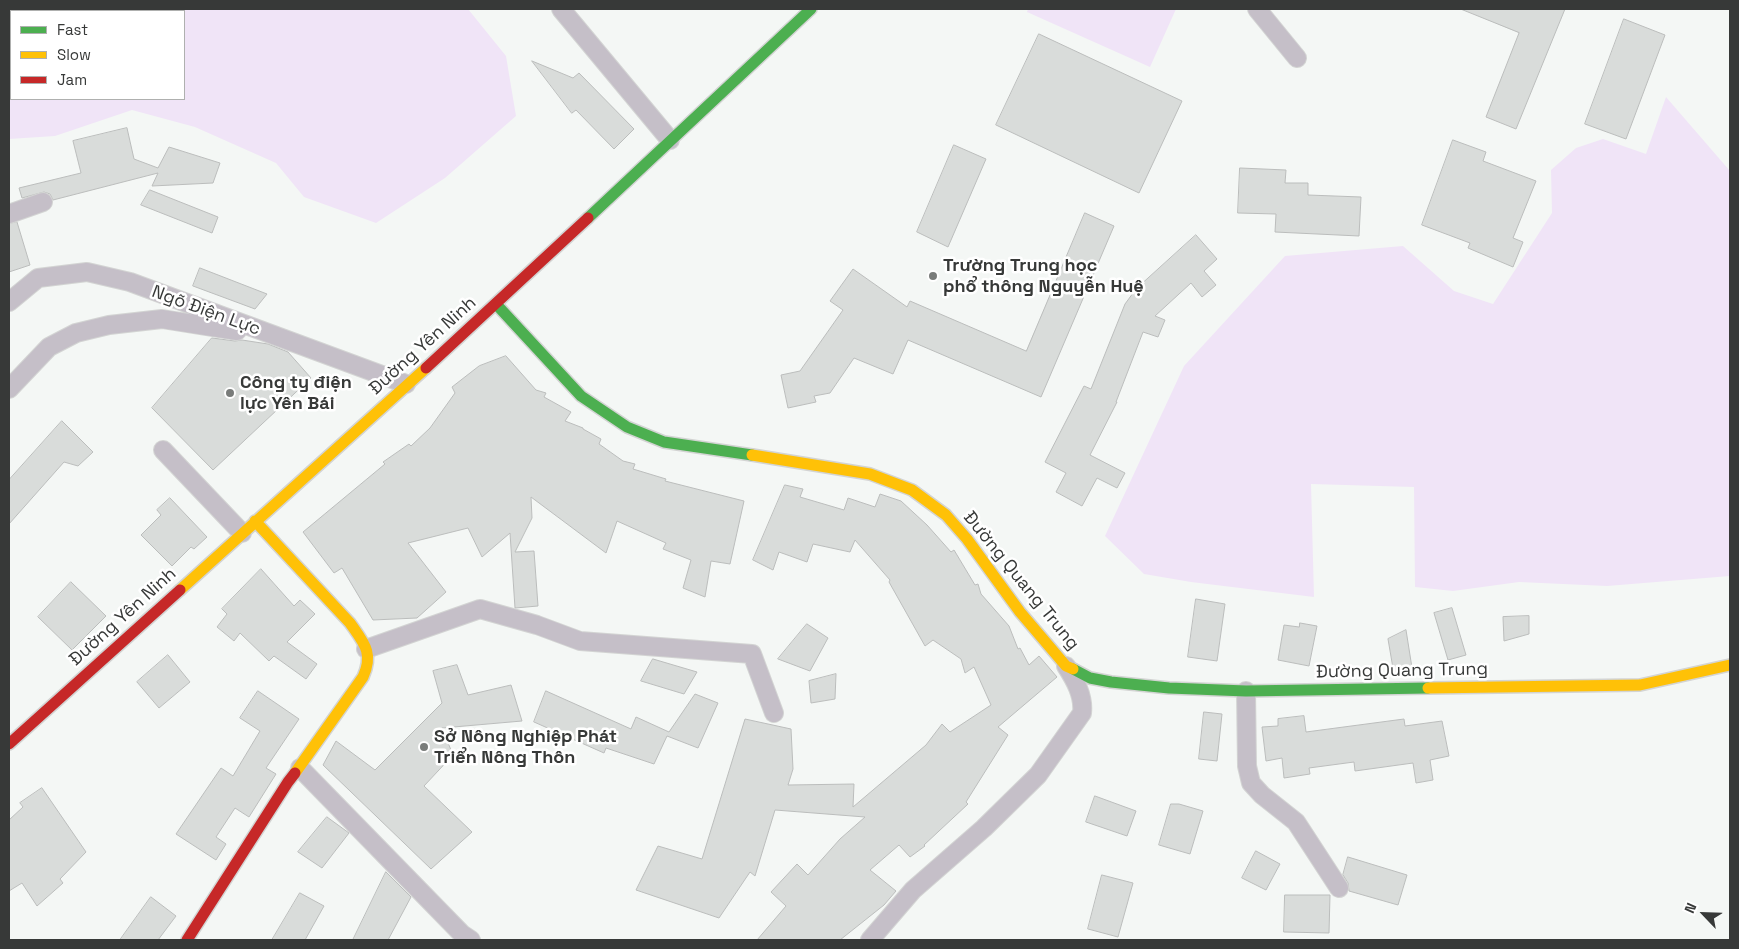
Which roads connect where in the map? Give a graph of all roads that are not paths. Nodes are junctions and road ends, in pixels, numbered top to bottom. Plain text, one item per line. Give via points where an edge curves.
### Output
1 (561, 9) edge
2 (811, 9) edge
3 (1257, 9) edge
4 (1297, 58) dead end
5 (670, 140) junction
6 (43, 202) dead end
7 (9, 214) edge
8 (9, 302) edge
9 (496, 304) junction
10 (277, 337) junction
11 (406, 384) junction
12 (9, 389) edge
13 (163, 450) dead end
14 (248, 527) junction
15 (366, 649) junction
16 (1066, 666) junction
17 (1730, 666) edge
18 (1246, 691) junction
19 (774, 713) dead end
20 (9, 744) edge
21 (300, 768) junction
22 (1339, 888) dead end
23 (187, 940) edge
24 (470, 940) edge
25 (870, 940) edge

1 - 5 street
2 - 5 street, Đường Yên Ninh
3 - 4 street
5 - 9 street, Đường Yên Ninh
6 - 7 street
8 - 10 street, Ngõ Điện Lực via 38,278 87,272 130,282
9 - 11 street, Đường Yên Ninh
9 - 16 street, Đường Quang Trung via 581,396 627,427 664,442 870,474 912,490 946,515
10 - 11 street, Ngõ Điện Lực
10 - 12 street via 162,319 109,325 76,333 49,347
11 - 14 street, Đường Yên Ninh
13 - 14 street
14 - 15 street via 350,623
14 - 20 street, Đường Yên Ninh
15 - 19 street via 480,609 580,641 752,654
15 - 21 street via 369,657 364,677
16 - 18 street, Đường Quang Trung via 1090,678 1110,682
16 - 25 street via 1080,693 1082,714 1038,775 913,890
17 - 18 street, Đường Quang Trung via 1640,685
18 - 22 street via 1247,766 1251,783 1296,822
21 - 23 street
21 - 24 street

